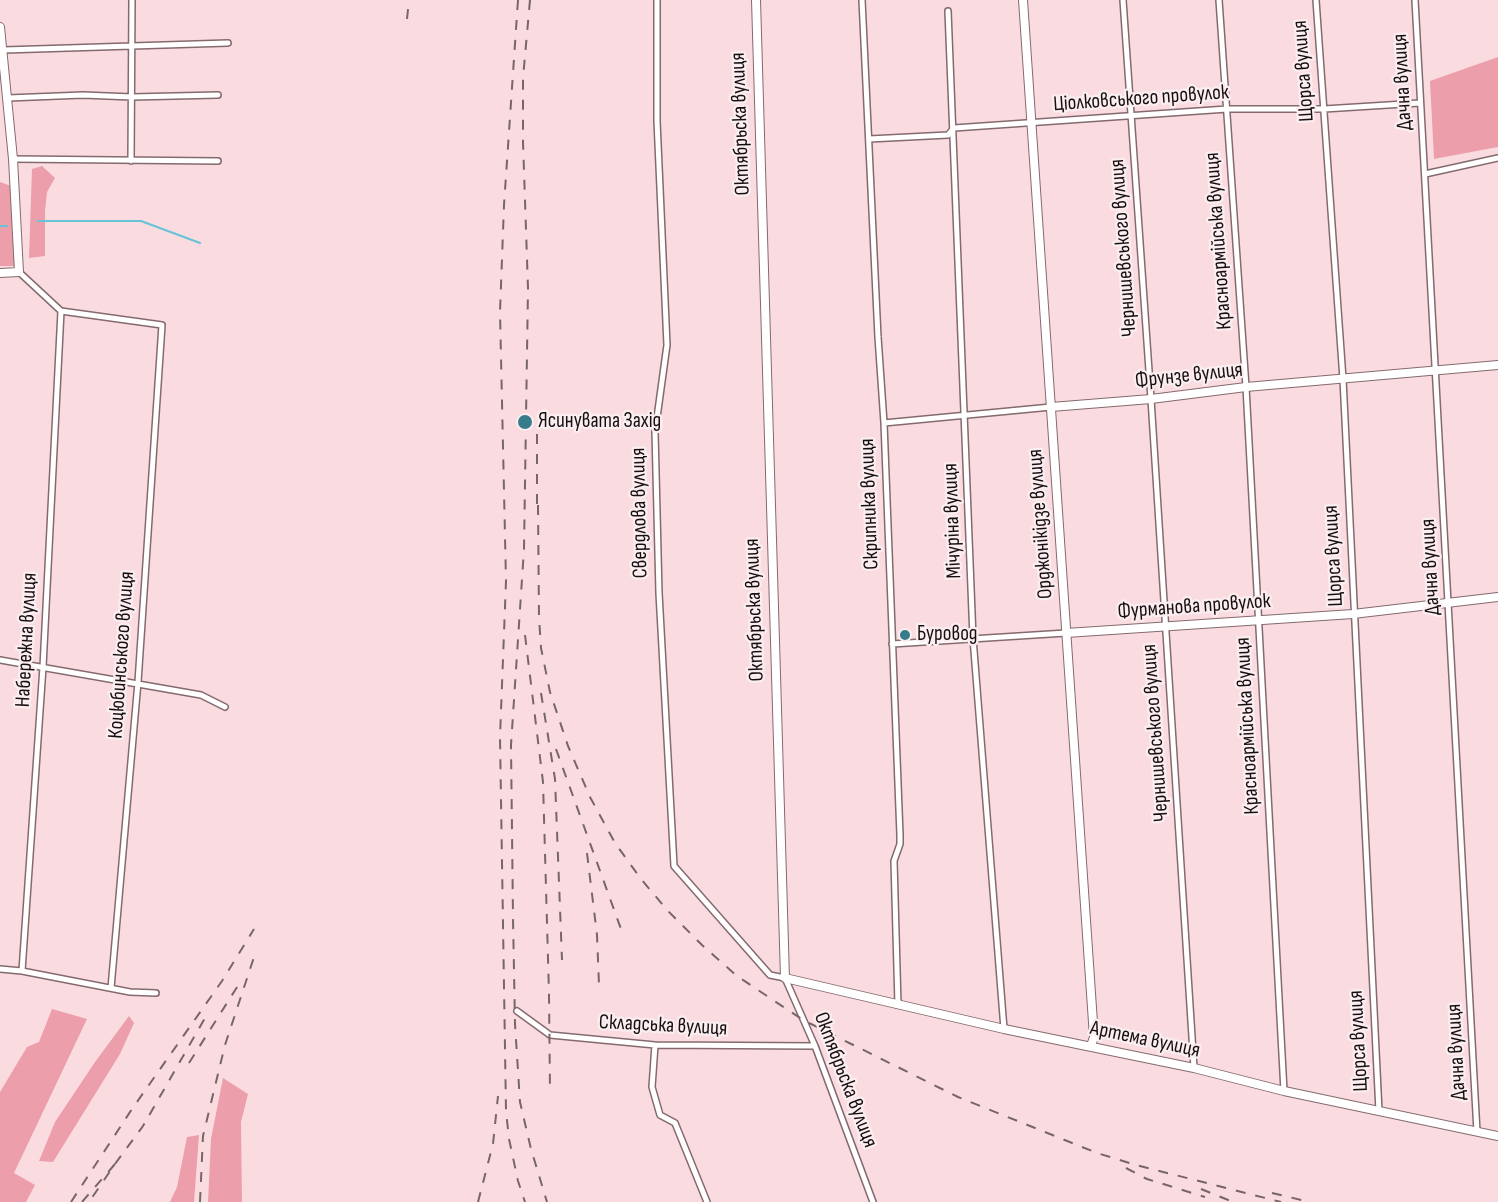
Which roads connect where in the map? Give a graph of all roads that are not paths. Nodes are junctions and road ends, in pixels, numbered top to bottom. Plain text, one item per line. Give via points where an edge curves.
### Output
1 (132, 0) edge
2 (657, 0) edge
3 (756, 0) edge
4 (862, 0) edge
5 (1023, 0) edge
6 (1123, 0) edge
7 (1219, 0) edge
8 (1316, 0) edge
9 (1415, 0) edge
10 (948, 11) dead end
11 (0, 27) edge
12 (228, 43) dead end
13 (133, 47) junction
14 (3, 50) junction
15 (218, 95) dead end
16 (132, 97) junction
17 (8, 98) junction
18 (1420, 103) junction
19 (1324, 109) junction
20 (1227, 110) junction
21 (1131, 116) junction
22 (1032, 123) junction
23 (954, 128) junction
24 (869, 139) junction
25 (1498, 158) edge
26 (13, 159) junction
27 (131, 161) junction
28 (218, 161) dead end
29 (1425, 174) junction
30 (19, 272) junction
31 (0, 273) edge
32 (61, 311) junction
33 (1498, 365) edge
34 (1436, 372) junction
35 (1342, 380) junction
36 (1246, 387) junction
37 (1151, 399) junction
38 (1051, 407) junction
39 (965, 417) junction
40 (884, 423) junction
41 (1498, 597) edge
42 (1449, 602) junction
43 (1353, 614) junction
44 (1259, 621) junction
45 (1166, 626) junction
46 (1066, 633) junction
47 (974, 638) junction
48 (892, 644) junction
49 (0, 660) edge
50 (42, 667) junction
51 (138, 682) junction
52 (225, 707) dead end
53 (0, 969) edge
54 (22, 971) junction
55 (785, 978) junction
56 (111, 988) junction
57 (156, 993) dead end
58 (898, 1005) junction
59 (517, 1011) dead end
60 (1004, 1029) junction
61 (655, 1045) junction
62 (815, 1046) junction
63 (1091, 1046) junction
64 (1194, 1068) junction
65 (1284, 1091) junction
66 (1379, 1111) junction
67 (1477, 1132) junction
68 (1498, 1136) edge
69 (707, 1202) edge
70 (873, 1202) edge

1 - 13 street
2 - 55 street, Свердлова вулиця via 657,121 667,345 655,432 658,593 675,866 770,975
3 - 55 main road, Октябрьска вулиця
4 - 24 street, Скрипника вулиця
5 - 22 main road, Орджонікідзе вулиця
6 - 21 street, Чернишевського вулиця
7 - 20 street, Красноармійська вулиця
8 - 19 street, Щорса вулиця
9 - 18 street, Дачна вулиця
10 - 23 street, Мічуріна вулиця
11 - 14 main road
12 - 13 street
13 - 14 street
13 - 16 street
14 - 17 main road
15 - 16 street
16 - 17 street
16 - 27 street
17 - 26 main road
18 - 19 street, Ціолковського провулок
18 - 29 street, Дачна вулиця
19 - 20 street, Ціолковського провулок
19 - 35 street, Щорса вулиця
20 - 21 street, Ціолковського провулок
20 - 36 street, Красноармійська вулиця
21 - 22 street, Ціолковського провулок
21 - 37 street, Чернишевського вулиця
22 - 23 street, Ціолковського провулок
22 - 38 main road, Орджонікідзе вулиця
23 - 24 street, Ціолковського провулок via 948,135
23 - 39 street, Мічуріна вулиця
24 - 40 street, Скрипника вулиця
25 - 29 street
26 - 27 street
26 - 30 main road
27 - 28 street
29 - 34 street, Дачна вулиця
30 - 31 main road
30 - 32 street
32 - 50 street, Набережна вулиця
32 - 51 street, Коцюбинського вулиця via 162,325
33 - 34 main road, Фрунзе вулиця
34 - 35 main road, Фрунзе вулиця
34 - 42 street, Дачна вулиця
35 - 36 main road, Фрунзе вулиця
35 - 43 street, Щорса вулиця
36 - 37 main road, Фрунзе вулиця
36 - 44 street, Красноармійська вулиця
37 - 38 main road, Фрунзе вулиця
37 - 45 street, Чернишевського вулиця
38 - 39 street, Фрунзе вулиця
38 - 46 main road, Орджонікідзе вулиця
39 - 40 street, Фрунзе вулиця
39 - 47 street, Мічуріна вулиця
40 - 48 street, Скрипника вулиця
41 - 42 main road, Фурманова провулок
42 - 43 main road, Фурманова провулок
42 - 67 street, Дачна вулиця
43 - 44 main road, Фурманова провулок
43 - 66 street, Щорса вулиця
44 - 45 main road, Фурманова провулок
44 - 65 street, Красноармійська вулиця
45 - 46 main road, Фурманова провулок
45 - 64 street, Чернишевського вулиця
46 - 47 street, Фурманова провулок
46 - 63 main road, Орджонікідзе вулиця via 1094,1037
47 - 48 street, Фурманова провулок
47 - 60 street, Мічуріна вулиця
48 - 58 street, Скрипника вулиця via 900,835 894,861
49 - 50 street
50 - 51 street
50 - 54 street, Набережна вулиця
51 - 52 street via 201,695
51 - 56 street, Коцюбинського вулиця
53 - 54 street
54 - 56 street
55 - 58 main road, Артема вулиця
55 - 62 street, Октябрьска вулиця
56 - 57 street
58 - 60 main road, Артема вулиця
59 - 61 street, Складська вулиця via 550,1035
60 - 63 main road, Артема вулиця
61 - 62 street, Складська вулиця
61 - 69 street via 652,1087 660,1115 675,1123
62 - 70 street, Октябрьска вулиця
63 - 64 main road, Артема вулиця
64 - 65 main road, Артема вулиця
65 - 66 main road, Артема вулиця
66 - 67 main road, Артема вулиця
67 - 68 main road, Артема вулиця

